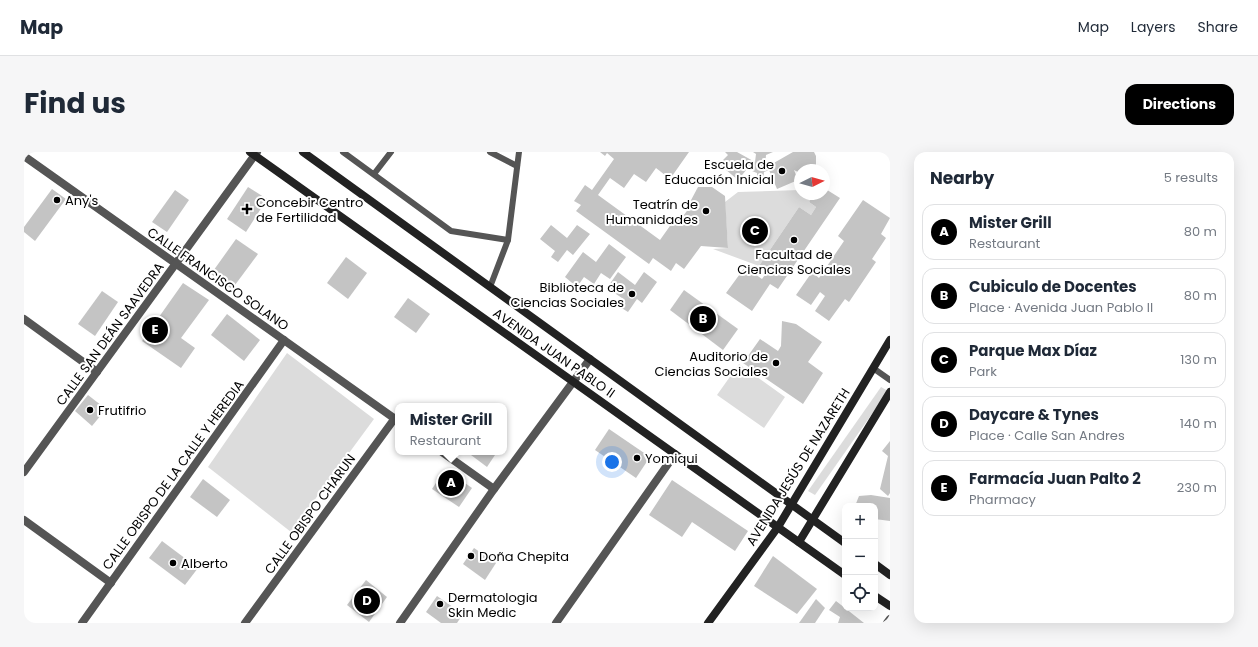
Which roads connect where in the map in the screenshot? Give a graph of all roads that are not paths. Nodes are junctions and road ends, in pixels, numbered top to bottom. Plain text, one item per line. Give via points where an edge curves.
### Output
1 (303, 152) edge
2 (343, 152) edge
3 (391, 152) edge
4 (490, 152) edge
5 (519, 152) edge
6 (254, 153) edge
7 (24, 156) edge
8 (517, 166) junction
9 (374, 174) junction
10 (508, 240) junction
11 (176, 263) junction
12 (490, 287) junction
13 (24, 319) edge
14 (284, 340) junction
15 (890, 340) edge
16 (590, 359) junction
17 (873, 368) junction
18 (97, 372) junction
19 (890, 380) edge
20 (574, 382) junction
21 (890, 392) edge
22 (395, 419) edge
23 (395, 421) edge
24 (675, 454) junction
25 (446, 455) edge
26 (24, 472) edge
27 (494, 489) junction
28 (791, 504) junction
29 (24, 520) edge
30 (812, 520) junction
31 (778, 527) junction
32 (842, 541) edge
33 (799, 542) junction
34 (878, 566) edge
35 (842, 573) edge
36 (890, 575) edge
37 (111, 583) junction
38 (878, 598) edge
39 (890, 606) edge
40 (890, 619) edge
41 (82, 623) edge
42 (245, 623) edge
43 (400, 623) edge
44 (556, 623) edge
45 (708, 623) edge
46 (887, 623) edge

1 - 12 main road, AVENIDA JUAN PABLO II
2 - 9 lane
3 - 9 lane
4 - 8 lane
5 - 8 lane
6 - 11 street, CALLE SAN DEÁN SAAVEDRA
6 - 20 main road, AVENIDA JUAN PABLO II
7 - 11 street, CALLE FRANCISCO SOLANO
8 - 10 lane
9 - 10 lane via 451,231
10 - 12 lane
11 - 14 street, CALLE FRANCISCO SOLANO
11 - 18 street, CALLE SAN DEÁN SAAVEDRA
12 - 16 main road, AVENIDA JUAN PABLO II
13 - 18 street
14 - 22 street, CALLE FRANCISCO SOLANO
14 - 37 street, CALLE OBISPO DE LA CALLE Y HEREDIA
15 - 17 main road, AVENIDA JESÚS DE NAZARETH
16 - 20 street
16 - 28 main road, AVENIDA JUAN PABLO II
17 - 19 lane
17 - 28 main road, AVENIDA JESÚS DE NAZARETH
18 - 26 street, CALLE SAN DEÁN SAAVEDRA
20 - 24 main road, AVENIDA JUAN PABLO II
20 - 27 street
21 - 30 main road
23 - 42 street, CALLE OBISPO CHARUN
24 - 31 main road, AVENIDA JUAN PABLO II
24 - 44 street
25 - 27 street
27 - 43 street
28 - 30 main road, AVENIDA JUAN PABLO II
28 - 31 main road, AVENIDA JESÚS DE NAZARETH
29 - 37 street
30 - 32 main road, AVENIDA JUAN PABLO II
30 - 33 main road
31 - 33 main road, AVENIDA JUAN PABLO II
31 - 45 main road, AVENIDA JESÚS DE NAZARETH
33 - 35 main road, AVENIDA JUAN PABLO II
34 - 36 main road
37 - 41 street, CALLE OBISPO DE LA CALLE Y HEREDIA
38 - 39 main road
40 - 46 street

